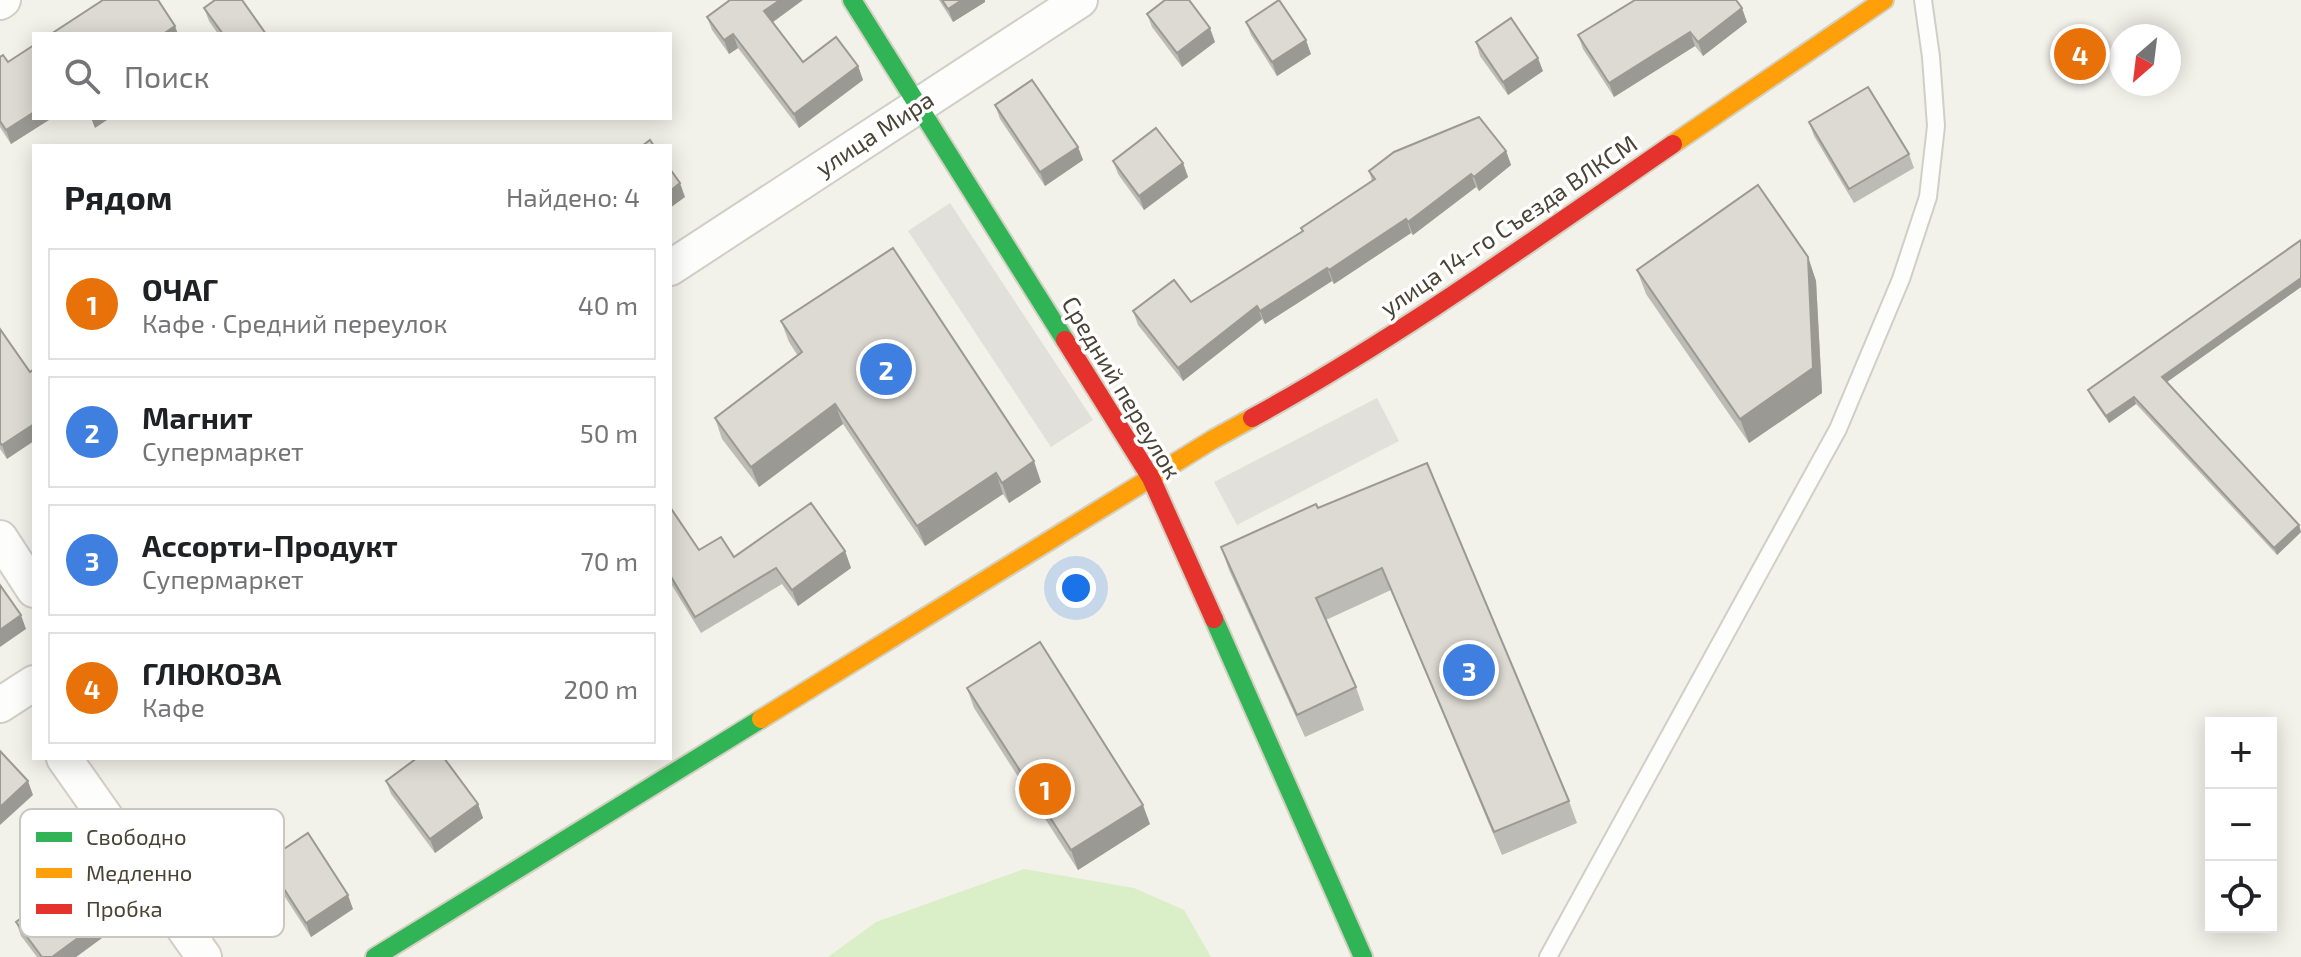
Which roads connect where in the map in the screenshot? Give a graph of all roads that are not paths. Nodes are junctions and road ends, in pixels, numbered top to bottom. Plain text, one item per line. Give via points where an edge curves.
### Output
1 (852, 0) edge
2 (1080, 0) edge
3 (1884, 0) edge
4 (1923, 0) edge
5 (919, 105) junction
6 (672, 267) edge
7 (1151, 478) junction
8 (0, 538) edge
9 (32, 587) edge
10 (65, 760) edge
11 (100, 809) edge
12 (190, 937) edge
13 (204, 957) edge
14 (375, 957) edge
15 (1363, 957) edge
16 (1548, 957) edge

1 - 5 street, Средний переулок
2 - 5 street, улица Мира
3 - 7 street, улица 14-го Съезда ВЛКСМ via 1434,308
4 - 16 lane via 1936,126 1928,197 1901,279 1838,429
5 - 6 street, улица Мира
5 - 7 street, Средний переулок
7 - 14 street, улица 14-го Съезда ВЛКСМ
7 - 15 street, Средний переулок
8 - 9 street
10 - 11 street
12 - 13 street

